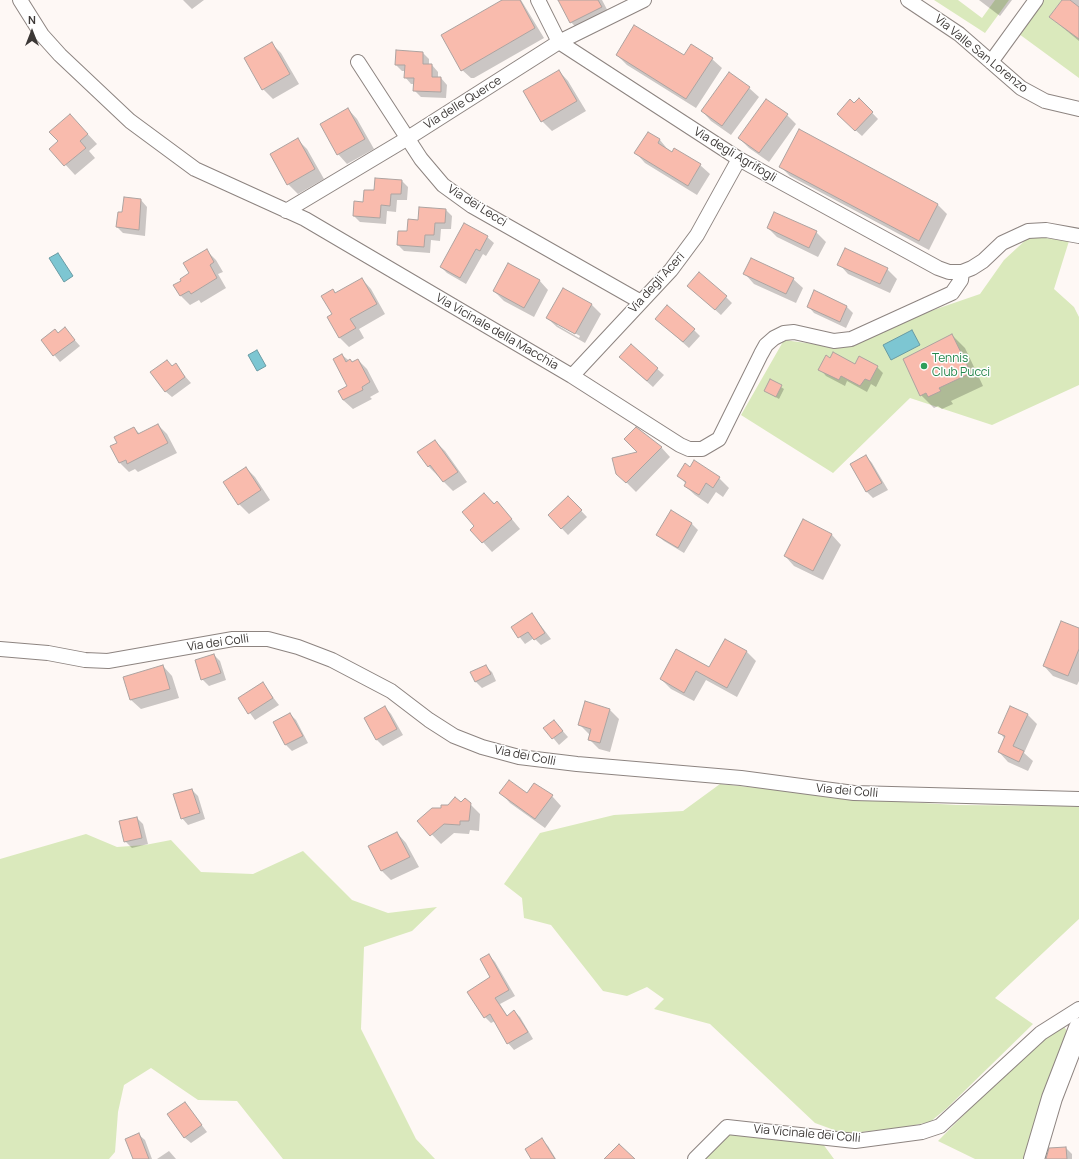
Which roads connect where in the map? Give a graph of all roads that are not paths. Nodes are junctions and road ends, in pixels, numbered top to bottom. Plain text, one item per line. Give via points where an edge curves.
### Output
1 (20, 0) edge
2 (538, 0) edge
3 (644, 0) edge
4 (908, 0) edge
5 (1036, 0) edge
6 (559, 42) junction
7 (358, 62) dead end
8 (991, 62) junction
9 (1079, 109) edge
10 (408, 138) junction
11 (739, 159) junction
12 (286, 211) junction
13 (1079, 236) edge
14 (962, 272) junction
15 (641, 302) junction
16 (572, 376) junction
17 (0, 648) edge
18 (1079, 799) edge
19 (1079, 1009) edge
20 (1079, 1028) edge
21 (695, 1159) edge
22 (1034, 1159) edge

1 - 12 street, Via Vicinale della Macchia via 39,31 58,54 130,121 195,169
2 - 6 street
3 - 6 street, Via delle Querce
4 - 8 street, Via Valle San Lorenzo via 959,34
5 - 8 street
6 - 10 street, Via delle Querce
6 - 11 street, Via degli Agrifogli
7 - 10 street, Via dei Lecci
8 - 9 street, Via Valle San Lorenzo via 1010,80 1032,95 1045,101
10 - 12 street, Via delle Querce
10 - 15 street, Via dei Lecci via 430,171 456,195
11 - 14 street, Via degli Agrifogli via 938,268 949,272
11 - 15 street, Via degli Aceri via 697,235 671,270
12 - 16 street, Via Vicinale della Macchia via 305,219
13 - 14 street via 1046,230 1023,232 1002,243 978,265
14 - 16 street, Via Vicinale della Macchia via 961,280 952,293 850,340 834,341 794,332 774,338 761,354 721,436 715,443 702,449 689,449 680,445
15 - 16 street, Via degli Aceri
17 - 18 street, Via dei Colli via 108,661 233,639 268,639 332,660 391,691 454,736 519,758 741,778 854,793
19 - 21 street, Via Vicinale dei Colli via 1037,1036 940,1126 922,1132 855,1141 727,1127
20 - 22 main road via 1052,1098

